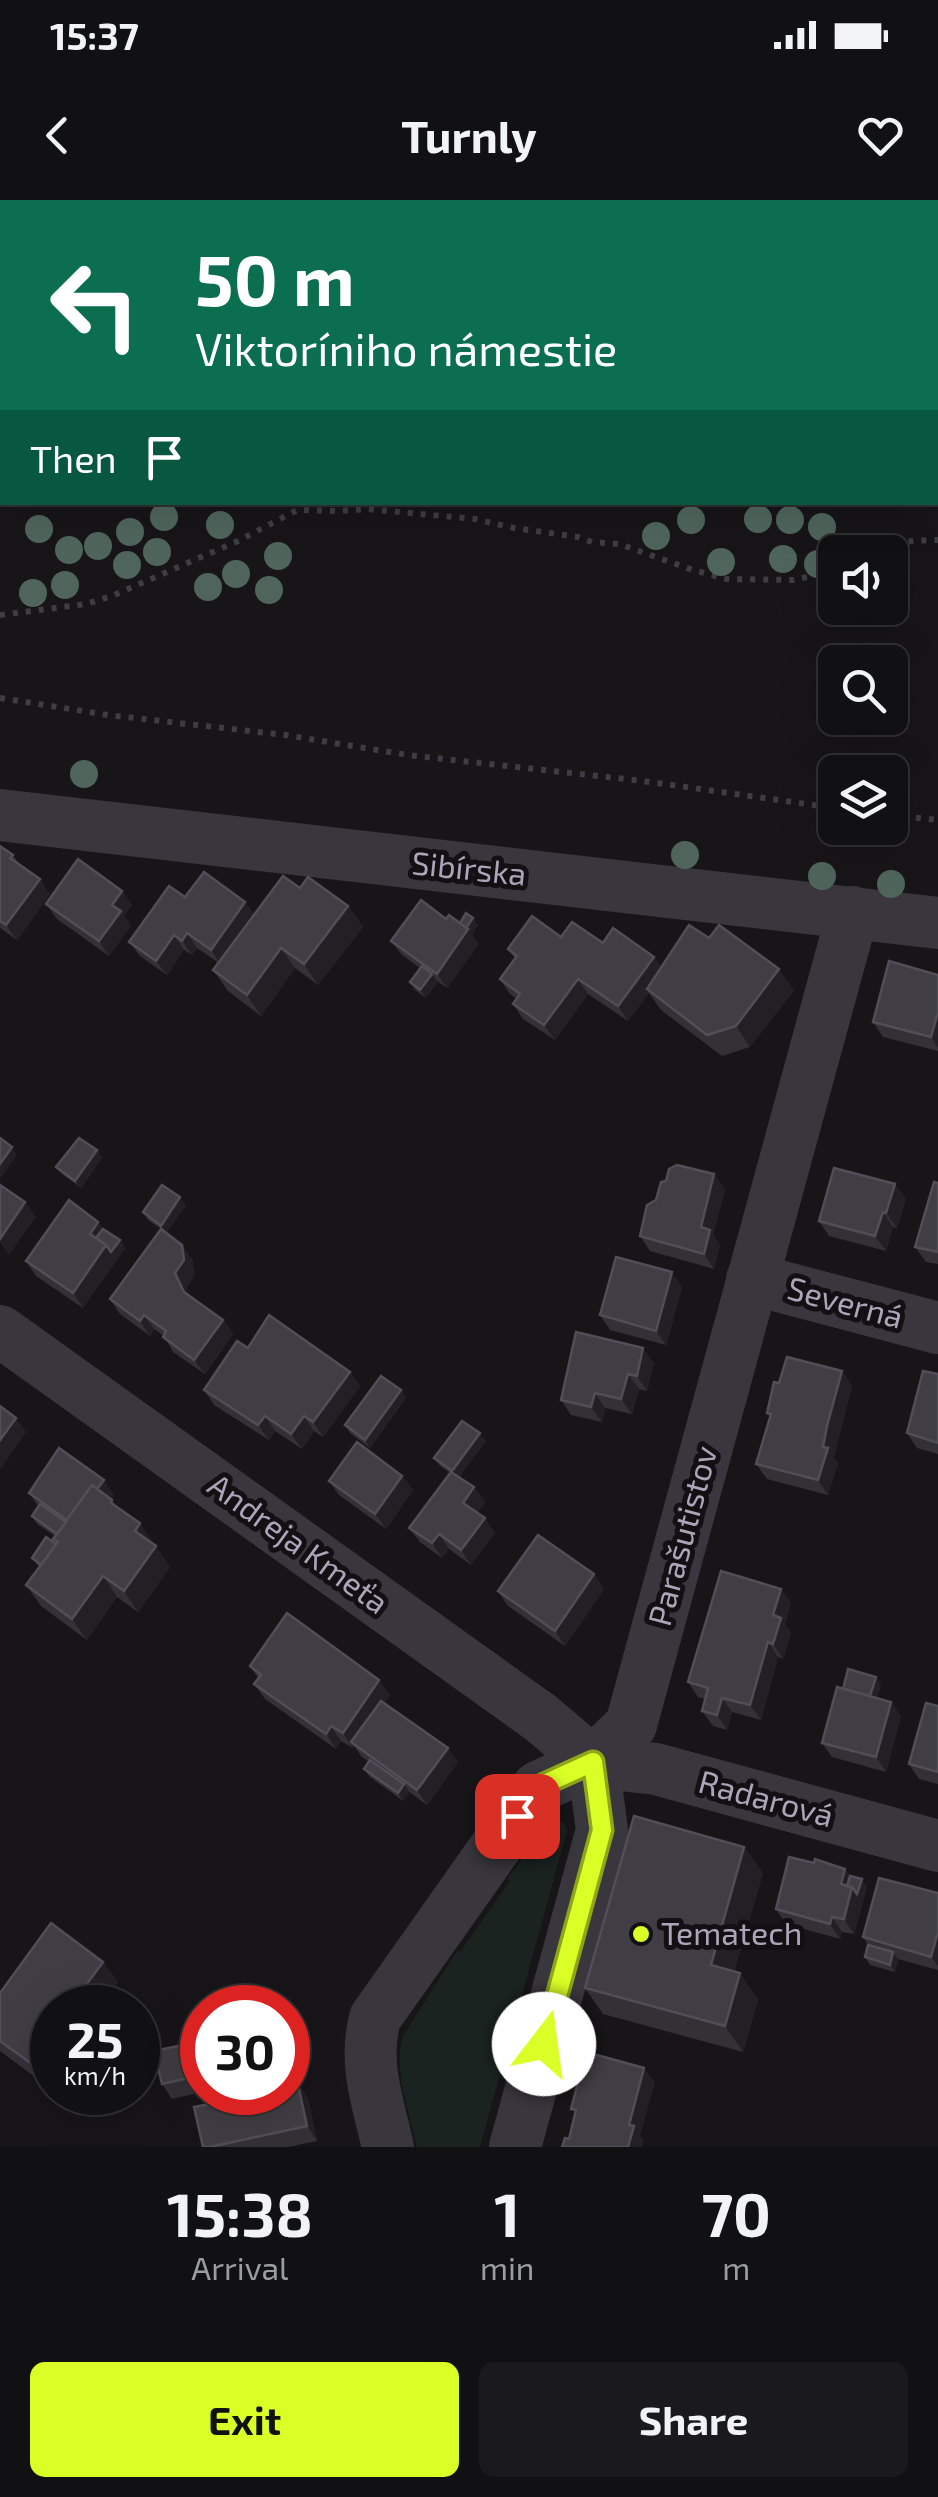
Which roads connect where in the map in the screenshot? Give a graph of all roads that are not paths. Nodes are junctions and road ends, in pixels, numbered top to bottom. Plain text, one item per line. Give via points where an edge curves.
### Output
1 (0, 816) edge
2 (853, 912) junction
3 (938, 923) edge
4 (752, 1279) junction
5 (938, 1328) edge
6 (0, 1331) edge
7 (593, 1762) junction
8 (938, 1846) edge
9 (388, 2147) edge
10 (515, 2147) edge

1 - 2 street, Sibírska
2 - 3 street, Sibírska
2 - 4 street, Parašutistov
4 - 5 street, Severná
4 - 7 street, Parašutistov via 631,1725
6 - 7 street, Andreja Kmeťa via 541,1718
7 - 8 street, Radarová via 656,1769
7 - 9 street via 532,1794 376,2018 369,2060
7 - 10 street via 602,1830

